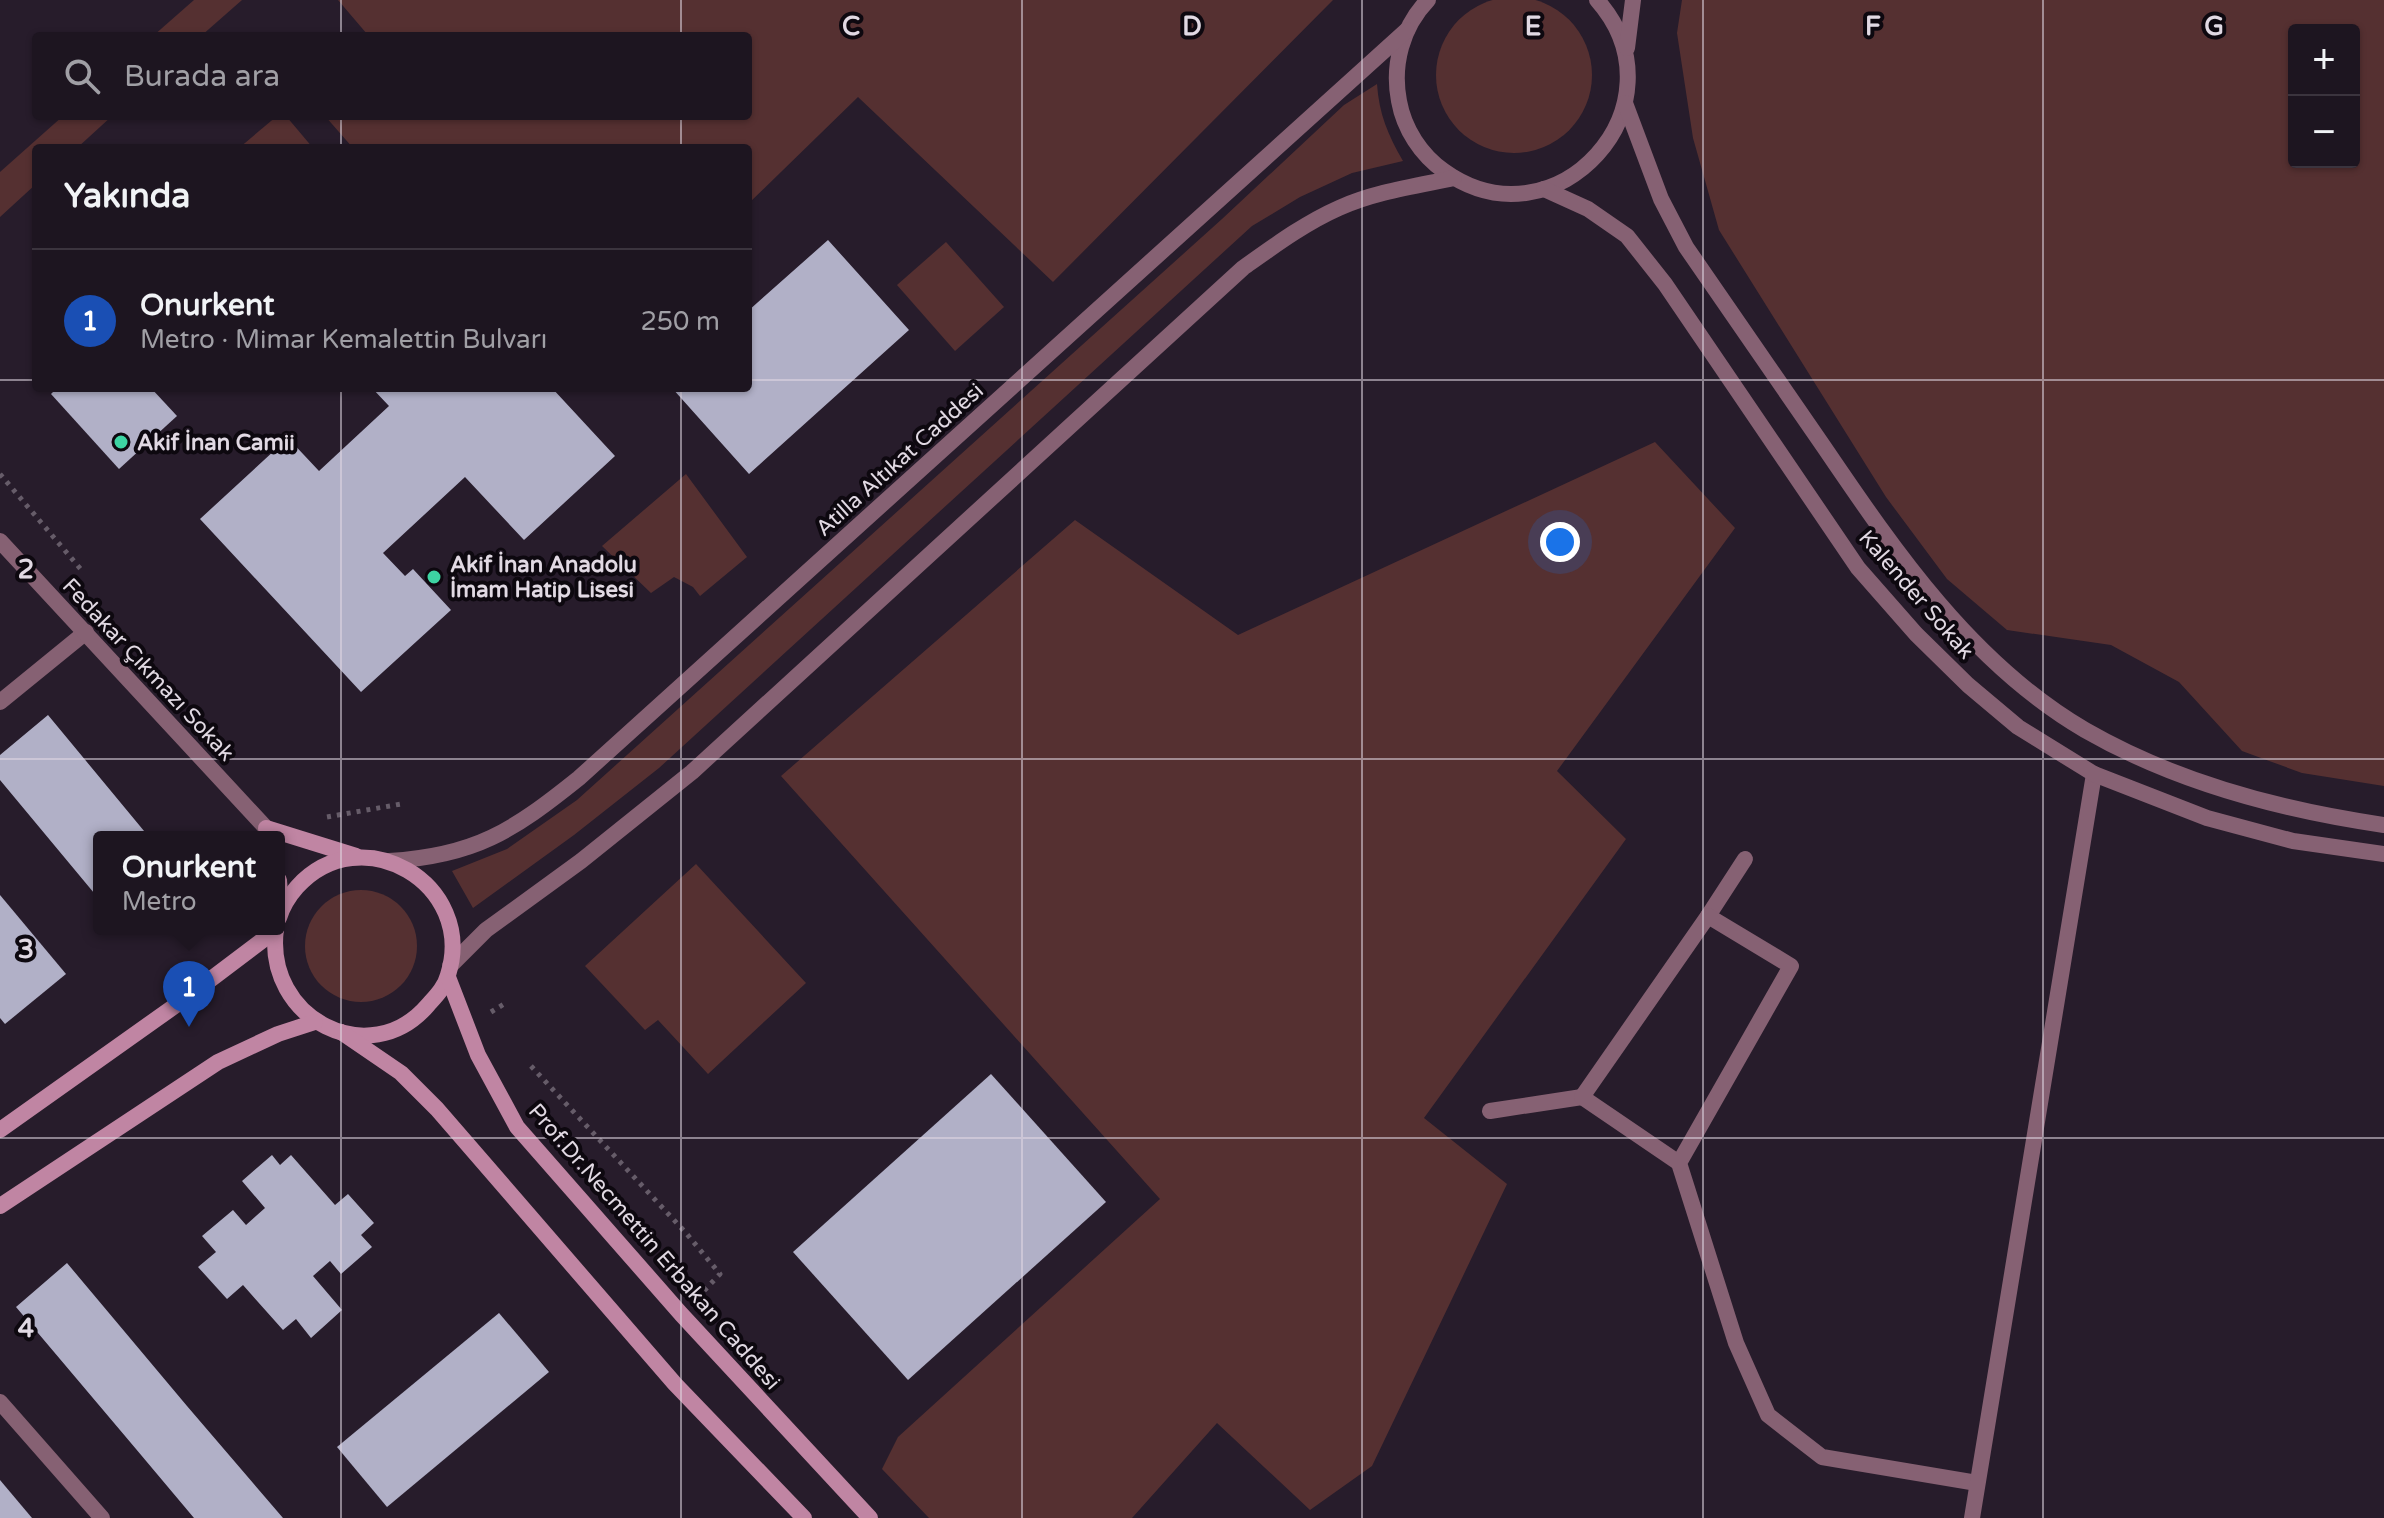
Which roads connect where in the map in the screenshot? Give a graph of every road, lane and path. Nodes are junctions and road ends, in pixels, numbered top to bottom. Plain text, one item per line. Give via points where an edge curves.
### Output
1 (1428, 0) edge
2 (1597, 0) edge
3 (1633, 0) edge
4 (1407, 30) junction
5 (1626, 58) junction
6 (1625, 103) junction
7 (1454, 178) junction
8 (1544, 189) junction
9 (0, 474) edge
10 (0, 541) edge
11 (84, 573) dead end
12 (86, 632) junction
13 (0, 702) edge
14 (2094, 774) junction
15 (401, 804) dead end
16 (326, 817) dead end
17 (2384, 825) edge
18 (266, 831) edge
19 (285, 837) edge
20 (2384, 854) edge
21 (360, 857) junction
22 (1745, 859) dead end
23 (389, 861) junction
24 (285, 903) edge
25 (1708, 916) junction
26 (268, 935) edge
27 (275, 935) edge
28 (449, 972) junction
29 (315, 1022) junction
30 (341, 1032) junction
31 (531, 1066) dead end
32 (1582, 1097) junction
33 (1490, 1111) dead end
34 (0, 1130) edge
35 (1679, 1163) junction
36 (0, 1206) edge
37 (681, 1314) junction
38 (0, 1402) edge
39 (1977, 1483) junction
40 (102, 1518) edge
41 (804, 1518) edge
42 (870, 1518) edge
43 (1972, 1518) edge

1 - 4 street
2 - 5 street via 1617,28
3 - 5 street
4 - 7 street via 1397,74 1404,120 1430,159
4 - 23 street, Atilla Altıkat Caddesi via 534,815 480,844 423,859
5 - 6 street
6 - 8 street via 1614,132 1596,157 1572,177
6 - 17 street, Kalender Sokak via 1661,199 1686,247 1895,551 1970,639 2083,729 2142,759 2281,807
7 - 8 street via 1498,193
7 - 28 street via 1339,207 1243,268 692,772 486,930
8 - 14 street, Kalender Sokak via 1588,209 1627,236 1858,568 1916,634 2018,727
9 - 11 path
10 - 12 street, Fedakar Çıkmazı Sokak
12 - 13 street
12 - 18 street, Fedakar Çıkmazı Sokak
14 - 20 street, Kalender Sokak via 2207,818 2293,841
14 - 39 street
15 - 16 path
19 - 21 main road
21 - 23 main road
21 - 24 main road via 332,862 307,876
22 - 25 street
23 - 28 main road via 428,885 441,903 450,924
25 - 32 street
25 - 35 street via 1791,966
26 - 34 main road
27 - 29 main road via 280,979 294,1004
28 - 30 main road via 421,1014 396,1029 369,1035
28 - 37 main road, Prof.Dr.Necmettin Erbakan Caddesi via 478,1055 517,1127
29 - 30 main road
29 - 36 main road via 218,1062
30 - 41 main road via 401,1073 437,1109 675,1384
31 - 37 path via 720,1274
32 - 33 street
32 - 35 street
35 - 39 street via 1736,1343 1768,1415 1822,1457
37 - 42 main road, Prof.Dr.Necmettin Erbakan Caddesi
38 - 40 street
39 - 43 street

